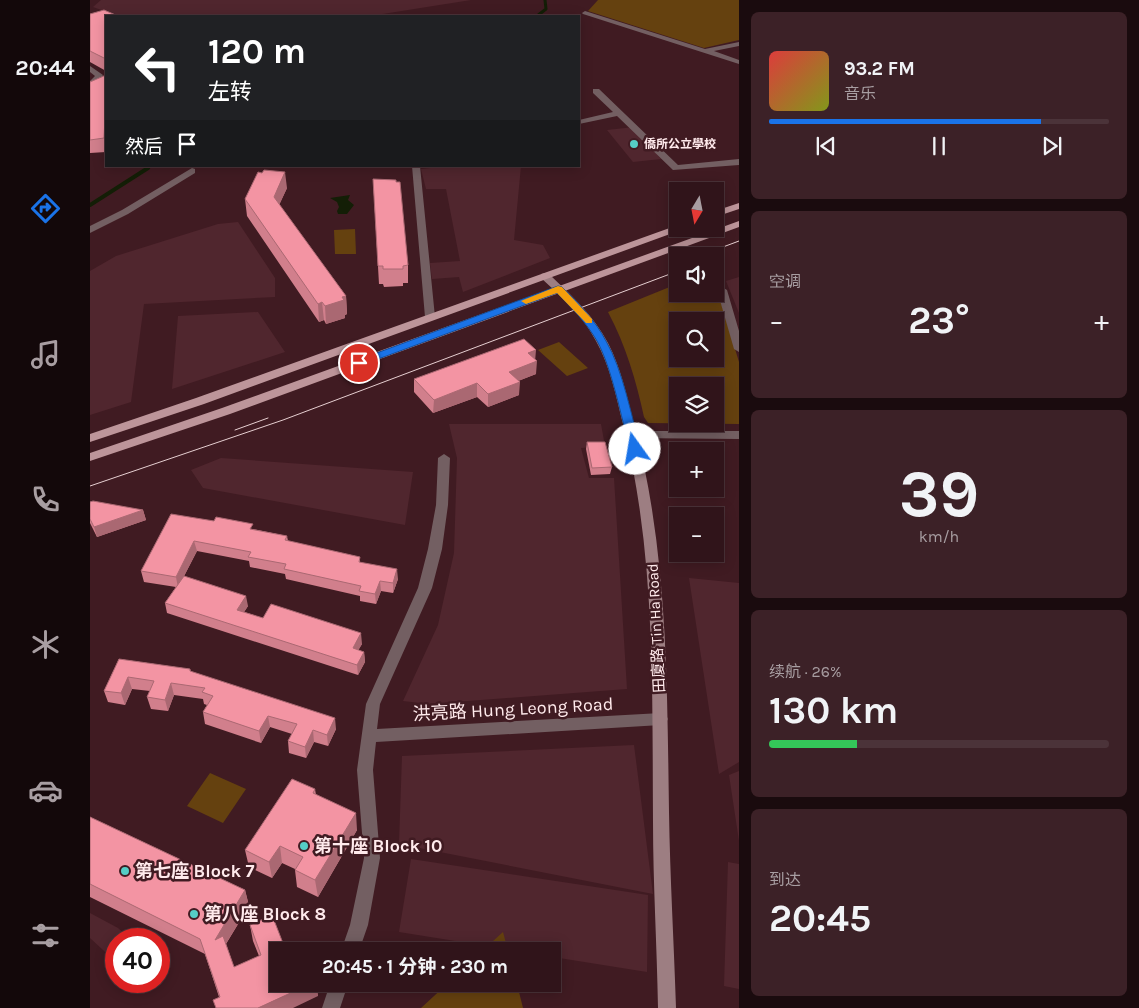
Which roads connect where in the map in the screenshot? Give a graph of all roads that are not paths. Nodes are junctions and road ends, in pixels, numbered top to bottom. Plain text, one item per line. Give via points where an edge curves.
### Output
1 (585, 13) dead end
2 (739, 44) edge
3 (704, 51) junction
4 (739, 62) edge
5 (90, 68) edge
6 (90, 84) edge
7 (596, 91) dead end
8 (619, 113) junction
9 (580, 122) edge
10 (739, 162) edge
11 (416, 167) edge
12 (192, 170) dead end
13 (739, 206) edge
14 (724, 211) edge
15 (739, 224) edge
16 (90, 230) edge
17 (669, 231) edge
18 (545, 276) junction
19 (558, 289) junction
20 (724, 297) edge
21 (430, 317) junction
22 (739, 349) edge
23 (633, 435) junction
24 (739, 435) edge
25 (90, 438) edge
26 (90, 457) edge
27 (444, 458) dead end
28 (661, 720) junction
29 (368, 736) junction
30 (353, 942) edge
31 (336, 992) edge
32 (330, 1008) edge
33 (667, 1008) edge

1 - 3 street
2 - 3 street
3 - 4 street
5 - 6 street via 99,74
7 - 8 street
8 - 9 street
8 - 10 street via 676,168
11 - 21 street
12 - 16 street
13 - 14 main road
15 - 19 main road
17 - 18 main road
18 - 19 street, 田廈路 Tin Ha Road
18 - 21 main road
19 - 23 street, 田廈路 Tin Ha Road via 585,316 602,342
19 - 26 main road via 226,411
20 - 22 street
21 - 25 main road
23 - 24 street
23 - 28 street, 田廈路 Tin Ha Road via 653,571
27 - 29 street via 442,505 425,588 373,704
28 - 29 street, 洪亮路 Hung Leong Road
28 - 33 street, 田廈路 Tin Ha Road
29 - 30 street via 366,770 372,858 360,925
31 - 32 street

